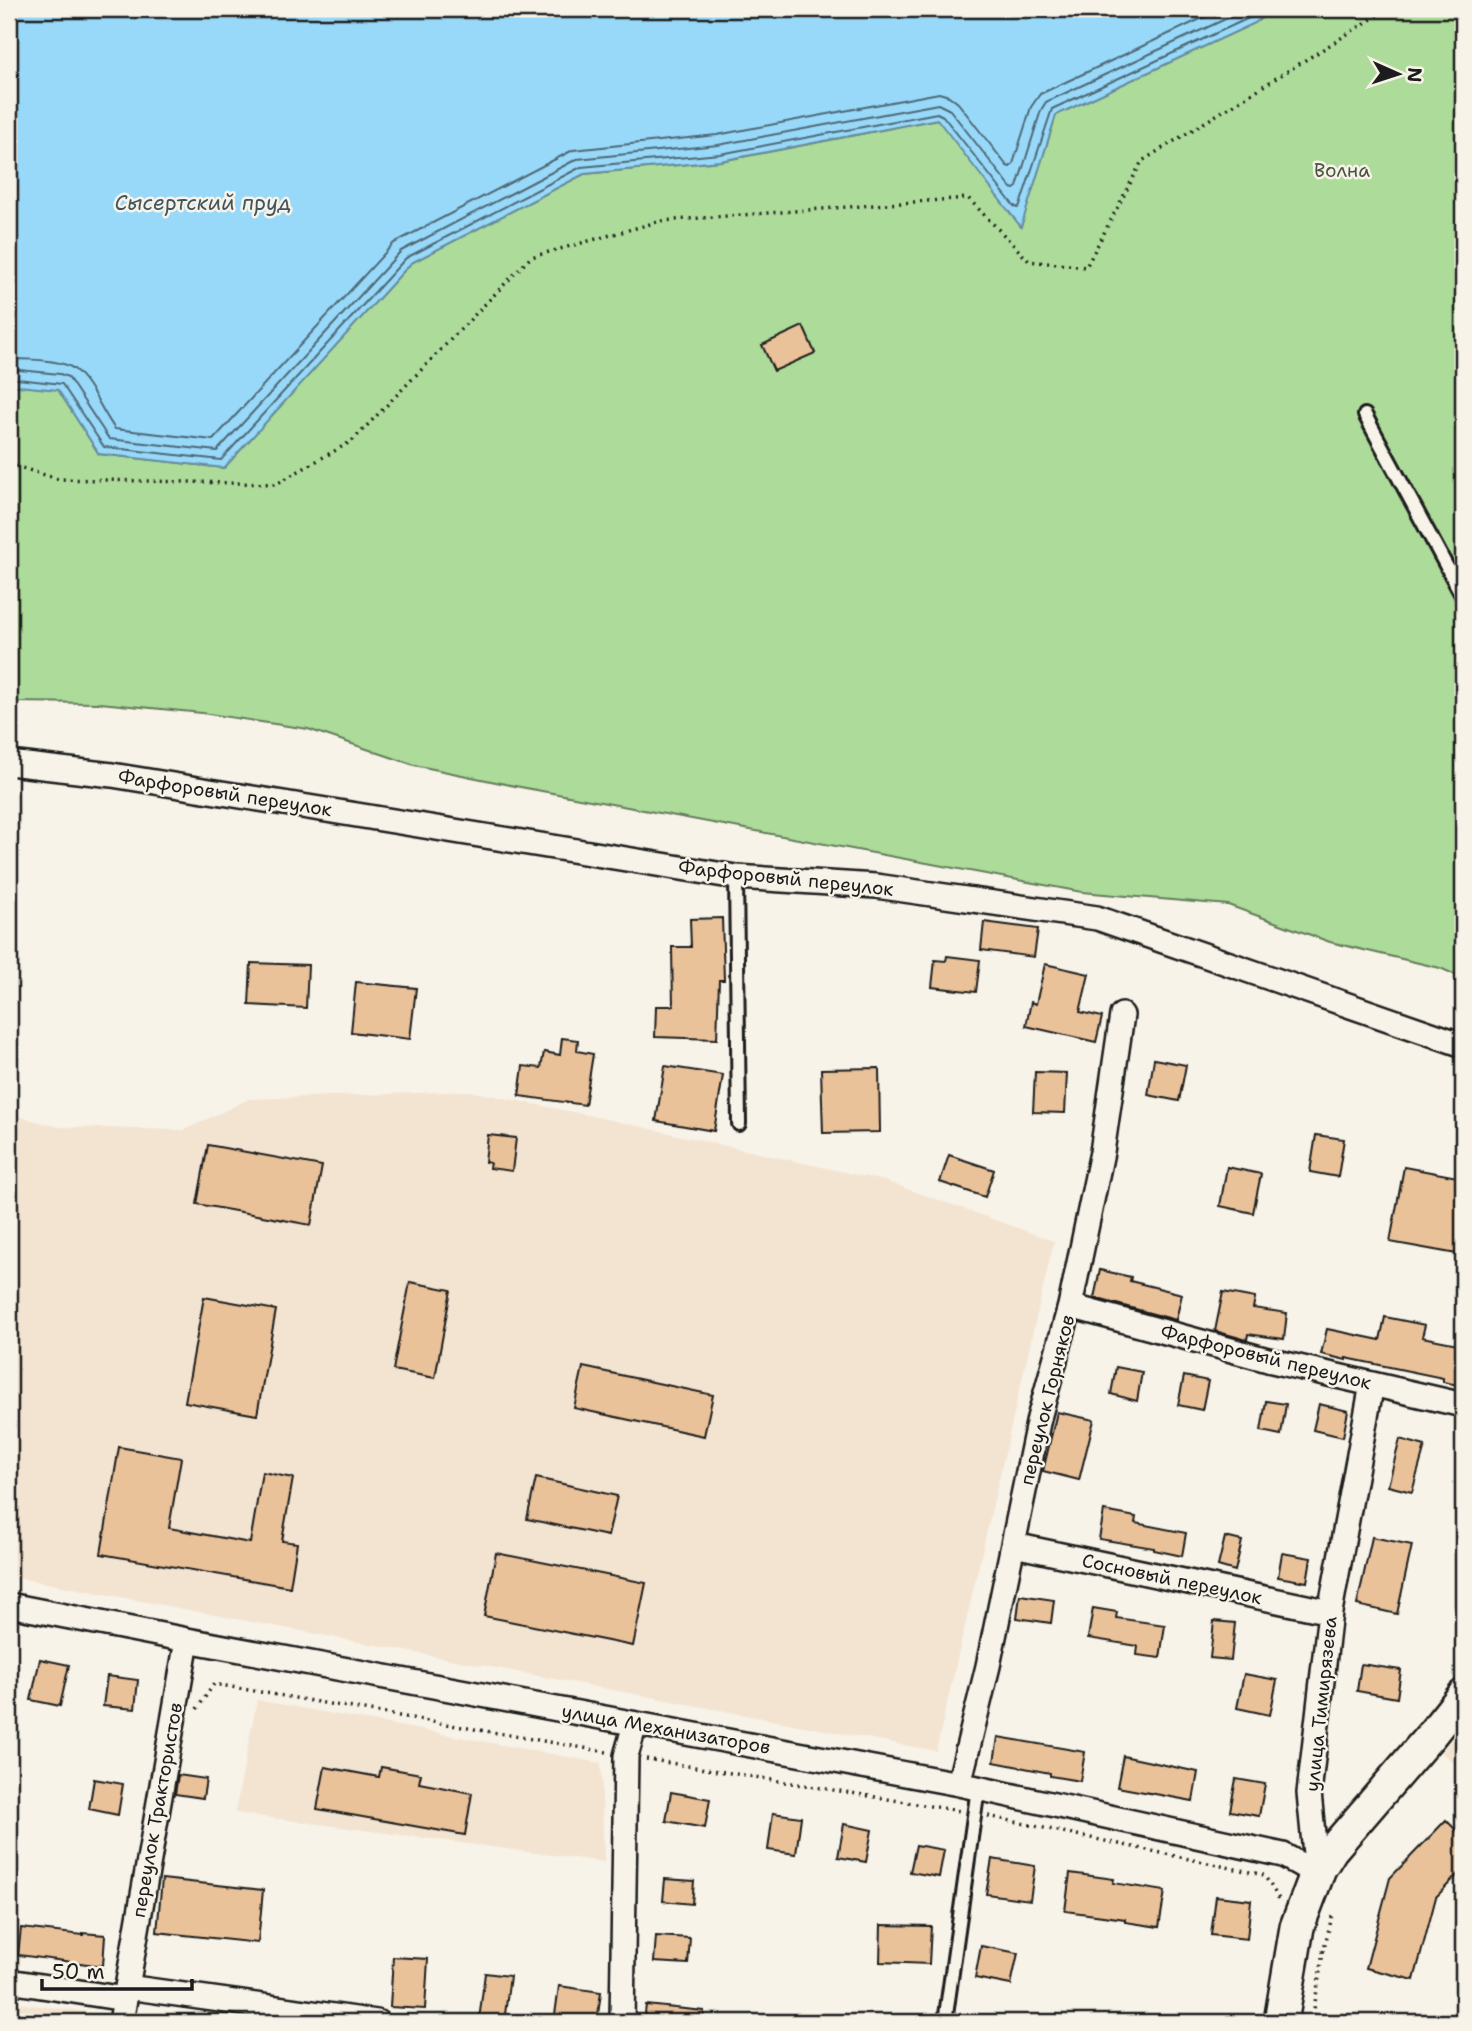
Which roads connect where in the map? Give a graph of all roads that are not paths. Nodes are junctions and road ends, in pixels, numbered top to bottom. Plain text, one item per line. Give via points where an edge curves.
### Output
1 (1365, 415) dead end
2 (1463, 597) edge
3 (9, 763) edge
4 (736, 877) junction
5 (1122, 1015) dead end
6 (1463, 1045) edge
7 (739, 1124) dead end
8 (1070, 1306) junction
9 (1372, 1384) junction
10 (1463, 1405) edge
11 (1014, 1545) junction
12 (9, 1605) edge
13 (1330, 1612) junction
14 (187, 1640) junction
15 (1460, 1705) edge
16 (635, 1724) junction
17 (968, 1786) junction
18 (1317, 1874) junction
19 (9, 1981) edge
20 (126, 1993) junction
21 (121, 2022) edge
22 (377, 2022) edge
23 (622, 2022) edge
24 (945, 2022) edge
25 (1281, 2022) edge

1 - 2 lane
3 - 4 street, Фарфоровый переулок via 126,777
4 - 6 street, Фарфоровый переулок via 876,886 1097,918
4 - 7 lane
5 - 8 street, переулок Горняков via 1102,1152
8 - 9 street, Фарфоровый переулок
8 - 11 street, переулок Горняков via 1039,1418
9 - 10 street, Фарфоровый переулок
9 - 13 street, улица Тимирязева
11 - 13 street, Сосновый переулок
11 - 17 street, переулок Горняков
12 - 14 street, улица Механизаторов
13 - 18 street, улица Тимирязева via 1310,1793
14 - 16 street, улица Механизаторов
14 - 20 street, переулок Трактористов
15 - 18 street via 1332,1850
16 - 17 street, улица Механизаторов
16 - 23 street via 626,1756
17 - 18 street, улица Механизаторов via 1283,1855
17 - 24 lane via 974,1813
18 - 25 main road, улица Тимирязева via 1297,1927
19 - 20 street
20 - 21 street, переулок Трактористов
20 - 22 street

